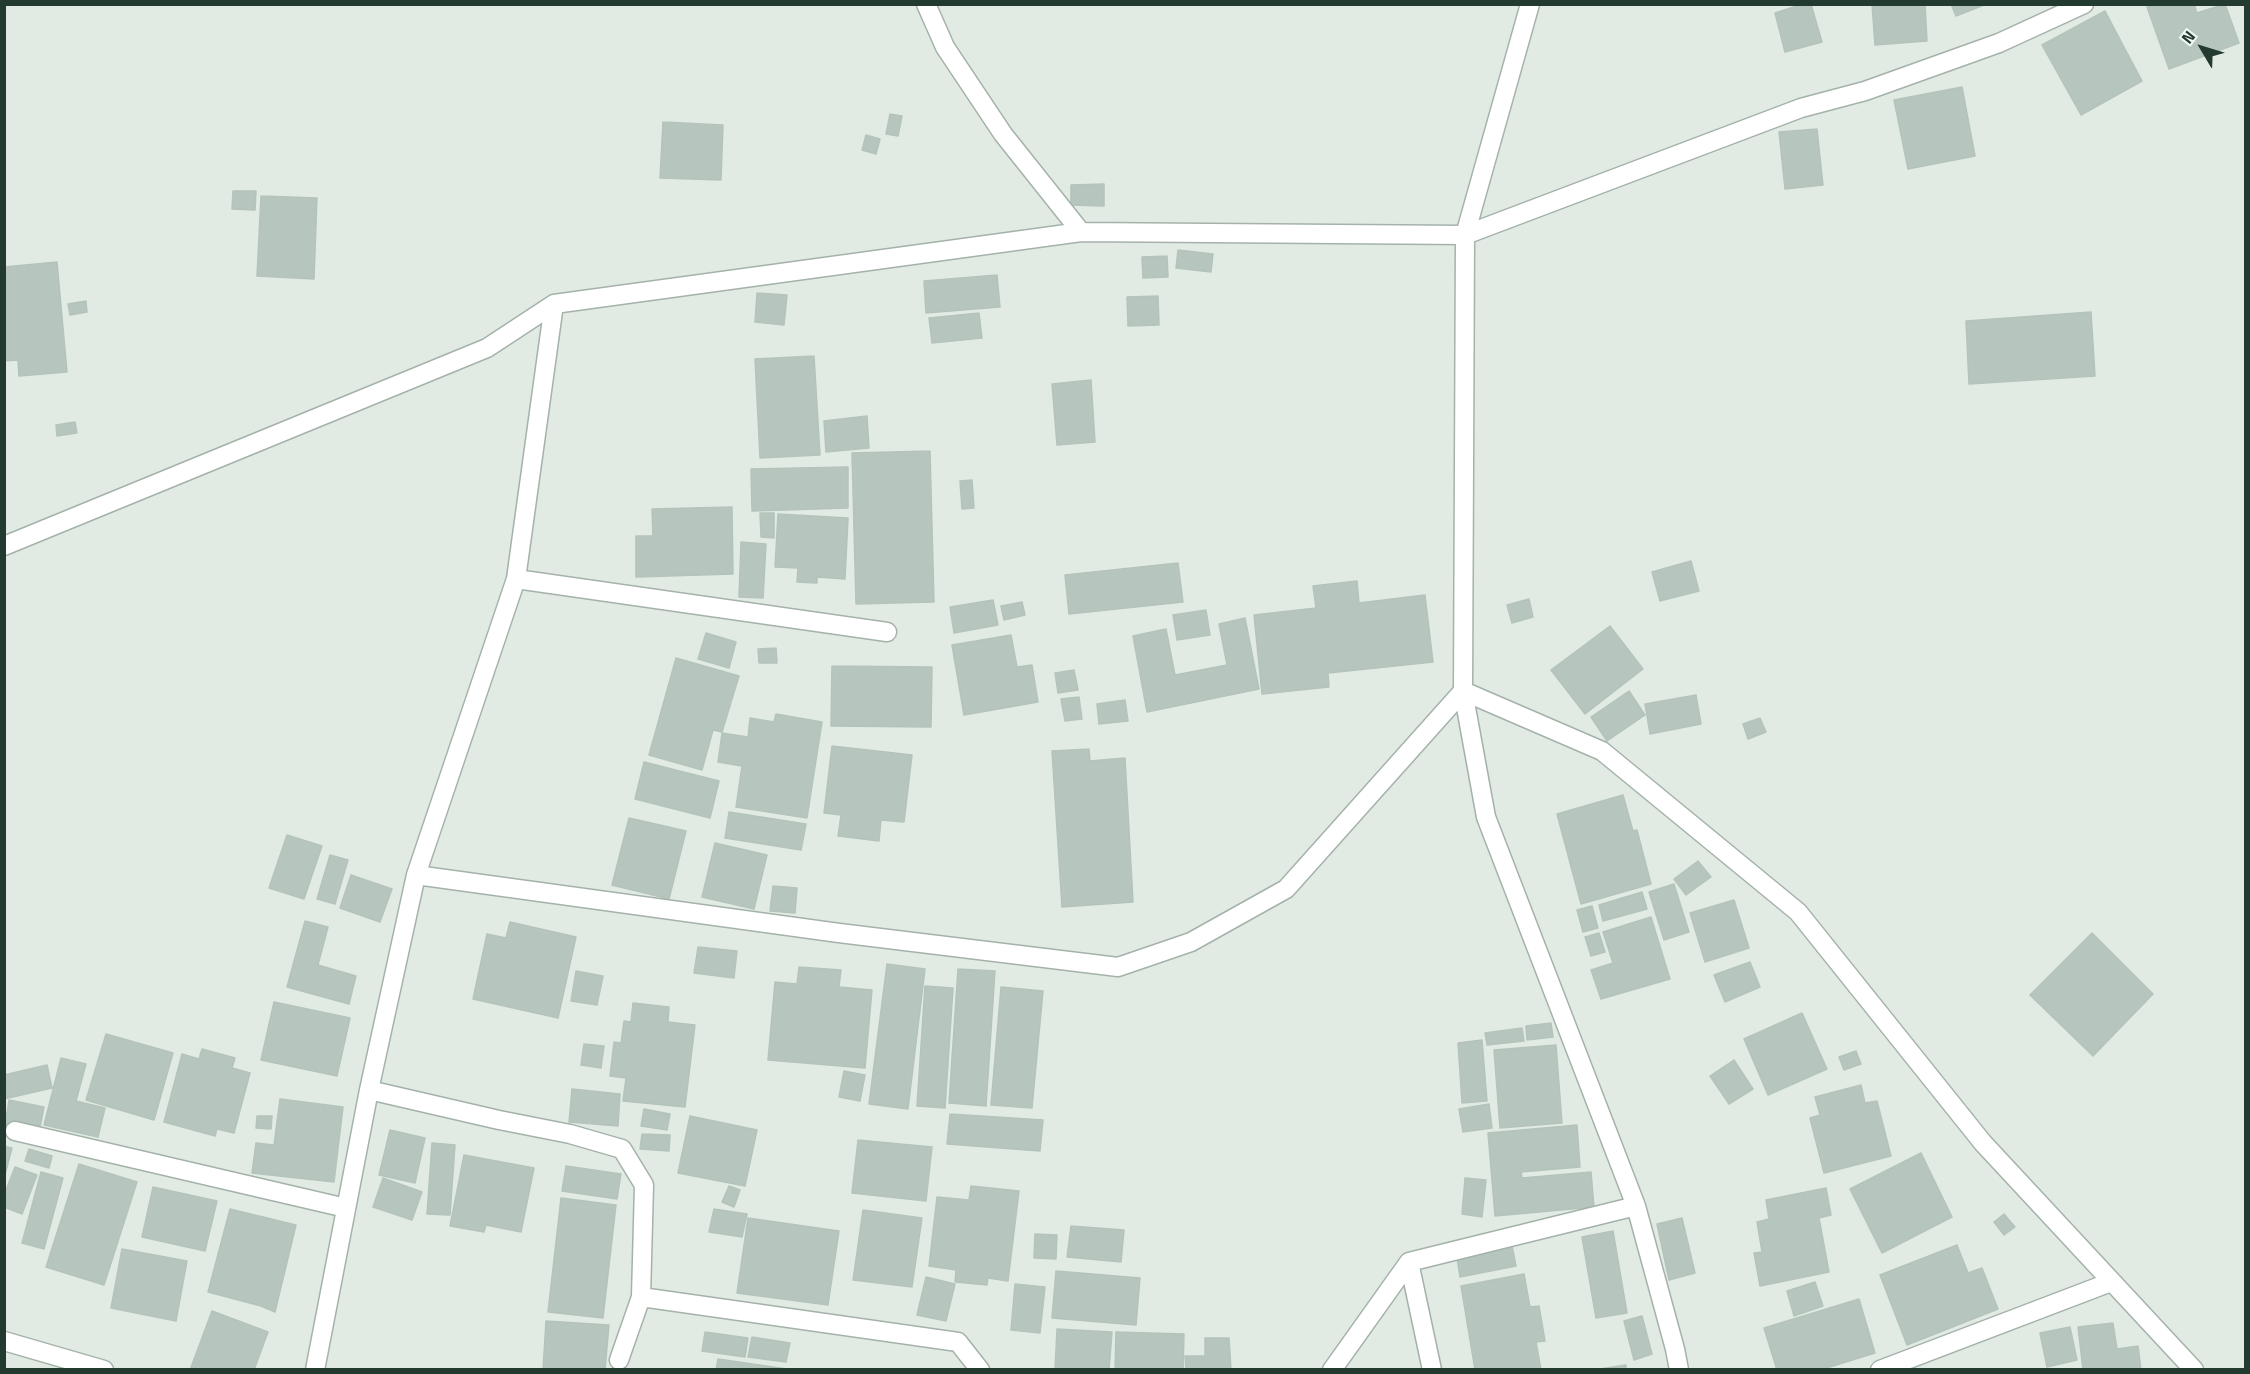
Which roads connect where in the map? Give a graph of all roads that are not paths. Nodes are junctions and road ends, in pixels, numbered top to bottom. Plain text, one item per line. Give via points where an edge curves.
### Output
1 (926, 4) edge
2 (1530, 4) edge
3 (2085, 4) edge
4 (1081, 232) junction
5 (1465, 234) junction
6 (554, 304) junction
7 (4, 546) edge
8 (516, 579) junction
9 (887, 632) dead end
10 (1463, 691) junction
11 (416, 875) junction
12 (369, 1090) junction
13 (15, 1131) dead end
14 (1636, 1206) junction
15 (346, 1208) junction
16 (1409, 1262) junction
17 (2111, 1282) junction
18 (641, 1297) junction
19 (4, 1341) edge
20 (619, 1360) dead end
21 (101, 1369) edge
22 (315, 1370) edge
23 (980, 1370) edge
24 (1332, 1370) edge
25 (1432, 1370) edge
26 (1678, 1370) edge
27 (1880, 1370) edge
28 (2194, 1370) edge

1 - 4 street via 945,47 997,124
2 - 5 street
3 - 5 street via 1999,43 1865,91 1801,108
4 - 5 street
4 - 6 street
5 - 10 street
6 - 7 street via 486,348
6 - 8 street
8 - 9 street
8 - 11 street
10 - 11 street via 1286,889 1191,942 1118,967
10 - 14 street via 1486,817
10 - 17 street via 1602,751 1798,912 1983,1143
11 - 12 street
12 - 15 street
12 - 18 street via 622,1149 644,1185
13 - 15 street
14 - 16 street
14 - 26 street
15 - 22 street
16 - 24 street
16 - 25 street
17 - 27 street
17 - 28 street
18 - 20 street
18 - 23 street via 958,1342
19 - 21 street

